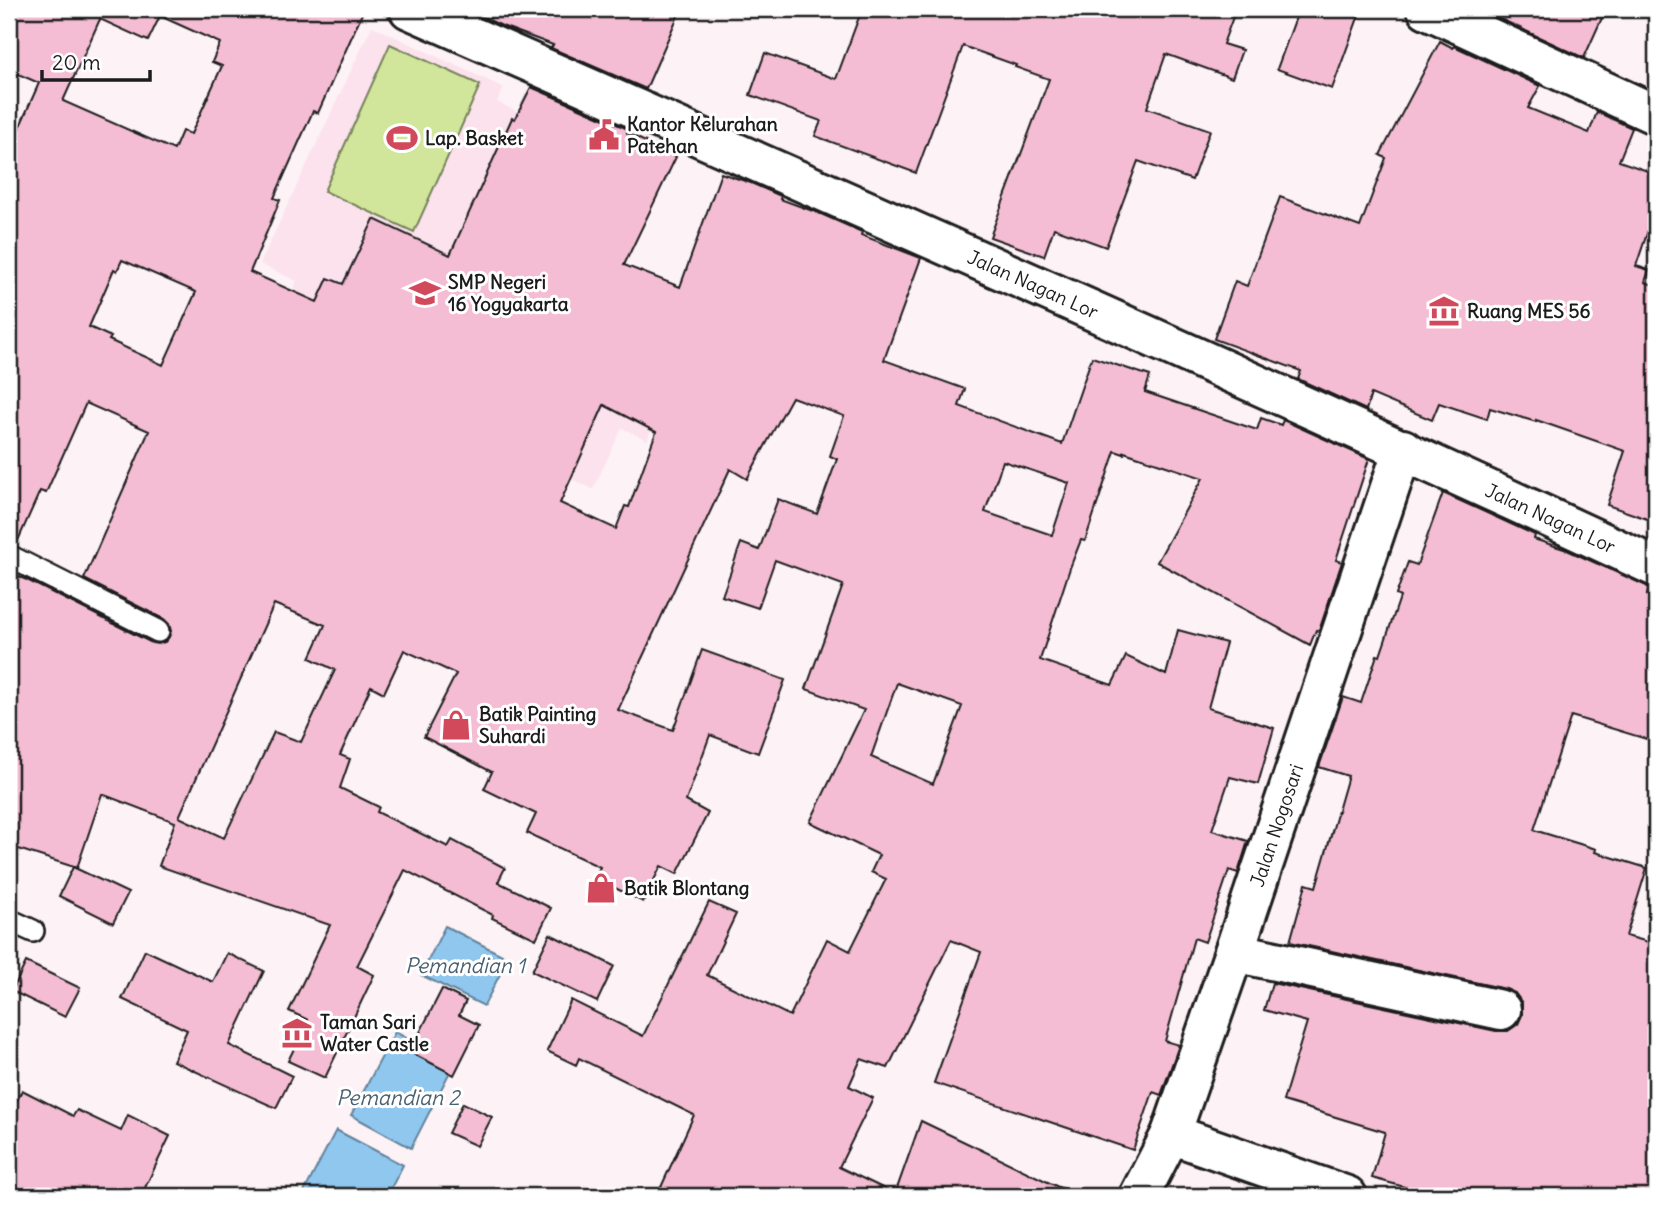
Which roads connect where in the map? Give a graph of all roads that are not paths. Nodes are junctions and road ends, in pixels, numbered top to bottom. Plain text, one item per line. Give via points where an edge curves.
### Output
1 (409, 9) edge
2 (1427, 9) edge
3 (1656, 115) edge
4 (1403, 449) junction
5 (9, 556) edge
6 (1656, 567) edge
7 (159, 631) dead end
8 (9, 920) edge
9 (33, 931) dead end
10 (1234, 952) junction
11 (1501, 1010) dead end
12 (1171, 1134) junction
13 (1139, 1196) edge
14 (1347, 1196) edge

1 - 4 street, Jalan Nagan Lor
2 - 3 street
4 - 6 street, Jalan Nagan Lor
4 - 10 street, Jalan Nogosari
5 - 7 lane
8 - 9 lane
10 - 11 street
10 - 12 street, Jalan Nogosari
12 - 13 street, Jalan Nogosari
12 - 14 street

